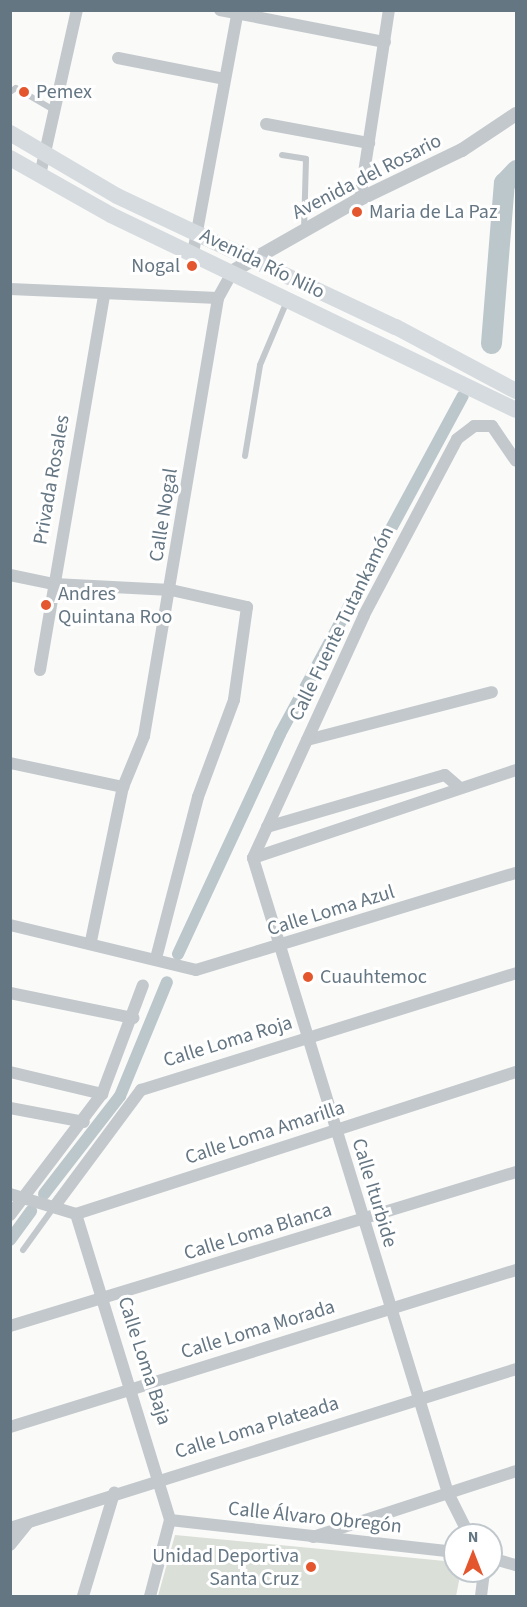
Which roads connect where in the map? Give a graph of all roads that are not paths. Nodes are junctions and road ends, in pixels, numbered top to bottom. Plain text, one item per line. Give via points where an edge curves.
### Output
1 (77, 10) edge
2 (220, 10) edge
3 (389, 10) edge
4 (238, 12) edge
5 (385, 42) junction
6 (118, 58) dead end
7 (224, 79) junction
8 (10, 92) edge
9 (54, 111) junction
10 (516, 114) edge
11 (266, 124) dead end
12 (10, 133) edge
13 (369, 143) junction
14 (44, 154) junction
15 (282, 154) dead end
16 (10, 158) edge
17 (40, 175) junction
18 (360, 199) junction
19 (304, 230) junction
20 (197, 233) junction
21 (193, 253) junction
22 (248, 260) junction
23 (233, 272) junction
24 (10, 289) edge
25 (104, 296) junction
26 (218, 298) junction
27 (289, 298) junction
28 (516, 391) edge
29 (516, 410) edge
30 (245, 456) dead end
31 (516, 462) edge
32 (10, 575) edge
33 (54, 584) junction
34 (171, 590) junction
35 (40, 670) dead end
36 (492, 692) dead end
37 (306, 740) junction
38 (10, 763) edge
39 (516, 770) edge
40 (123, 787) junction
41 (459, 787) junction
42 (267, 827) junction
43 (253, 858) junction
44 (516, 873) edge
45 (10, 925) edge
46 (91, 941) junction
47 (281, 948) junction
48 (156, 958) junction
49 (516, 973) edge
50 (143, 986) dead end
51 (10, 993) edge
52 (133, 1018) junction
53 (305, 1039) junction
54 (10, 1072) edge
55 (516, 1072) edge
56 (102, 1094) junction
57 (10, 1108) edge
58 (84, 1122) junction
59 (335, 1132) junction
60 (516, 1172) edge
61 (10, 1194) edge
62 (26, 1197) junction
63 (54, 1207) junction
64 (76, 1214) junction
65 (10, 1215) edge
66 (362, 1220) junction
67 (23, 1250) dead end
68 (516, 1270) edge
69 (104, 1300) junction
70 (390, 1309) junction
71 (10, 1326) edge
72 (516, 1369) edge
73 (133, 1389) junction
74 (418, 1399) junction
75 (10, 1427) edge
76 (516, 1471) edge
77 (160, 1478) junction
78 (114, 1492) junction
79 (448, 1493) junction
80 (35, 1516) junction
81 (170, 1520) junction
82 (463, 1523) edge
83 (10, 1528) edge
84 (309, 1539) junction
85 (10, 1545) edge
86 (443, 1551) edge
87 (83, 1596) edge
88 (150, 1596) edge

1 - 9 street
2 - 4 street
3 - 5 street
4 - 5 street
4 - 7 street
5 - 13 street
6 - 7 street
7 - 20 street
8 - 9 lane via 16,88
9 - 14 street
10 - 18 street, Avenida del Rosario via 462,150
11 - 13 street
12 - 14 main road, Avenida Río Nilo
13 - 18 street
14 - 17 street
14 - 20 main road, Avenida Río Nilo
15 - 19 lane via 306,159
16 - 17 main road, Avenida Río Nilo
17 - 21 main road, Avenida Río Nilo
18 - 19 street, Avenida del Rosario
19 - 22 street, Avenida del Rosario
20 - 21 street
20 - 22 main road, Avenida Río Nilo
21 - 23 main road, Avenida Río Nilo
22 - 23 street, Avenida del Rosario
22 - 28 main road, Avenida Río Nilo via 396,327
23 - 26 street, Calle Nogal
23 - 27 main road, Avenida Río Nilo
24 - 25 street
25 - 26 street
25 - 33 street, Privada Rosales
26 - 34 street, Calle Nogal
27 - 29 main road, Avenida Río Nilo
27 - 30 lane via 260,365
31 - 37 street, Calle Fuente Tutankamón via 499,430 483,424 457,439
32 - 33 street
33 - 34 street
33 - 35 street, Privada Rosales
34 - 40 street, Calle Nogal via 144,736
34 - 48 street via 247,607 234,700 198,797
36 - 37 street
37 - 42 street, Calle Fuente Tutankamón
38 - 40 street
39 - 41 street
40 - 46 street, Calle Nogal
41 - 42 street via 445,774
41 - 43 street
42 - 43 street, Calle Fuente Tutankamón
43 - 47 street, Calle Iturbide
44 - 47 street, Calle Loma Azul
45 - 46 street, Calle Loma Azul
46 - 48 street, Calle Loma Azul
47 - 48 street, Calle Loma Azul via 196,970 177,969
47 - 53 street, Calle Iturbide
49 - 53 street, Calle Loma Roja
50 - 52 street
51 - 52 street
52 - 56 street
53 - 59 street, Calle Iturbide
53 - 63 street, Calle Loma Roja via 141,1090
54 - 56 street
55 - 59 street, Calle Loma Amarilla
56 - 58 street
57 - 58 street
58 - 62 street
59 - 64 street, Calle Loma Amarilla
59 - 66 street, Calle Iturbide
60 - 66 street, Calle Loma Blanca
61 - 62 street
62 - 63 street
62 - 65 street
63 - 64 street
63 - 67 lane, Calle Loma Roja
64 - 69 street, Calle Loma Baja
66 - 69 street, Calle Loma Blanca
66 - 70 street, Calle Iturbide
68 - 70 street, Calle Loma Morada
69 - 71 street, Calle Loma Blanca
69 - 73 street, Calle Loma Baja
70 - 73 street, Calle Loma Morada
70 - 74 street, Calle Iturbide
72 - 74 street, Calle Loma Plateada
73 - 75 street, Calle Loma Morada
73 - 77 street, Calle Loma Baja
74 - 77 street, Calle Loma Plateada
74 - 79 street, Calle Iturbide
76 - 79 street
77 - 78 street, Calle Loma Plateada
77 - 81 street, Calle Loma Baja
78 - 80 street, Calle Loma Plateada
78 - 87 street
79 - 82 street, Calle Iturbide
79 - 84 street
80 - 83 street, Calle Loma Plateada
80 - 85 street
81 - 84 street, Calle Álvaro Obregón
81 - 88 street
84 - 86 street, Calle Álvaro Obregón

